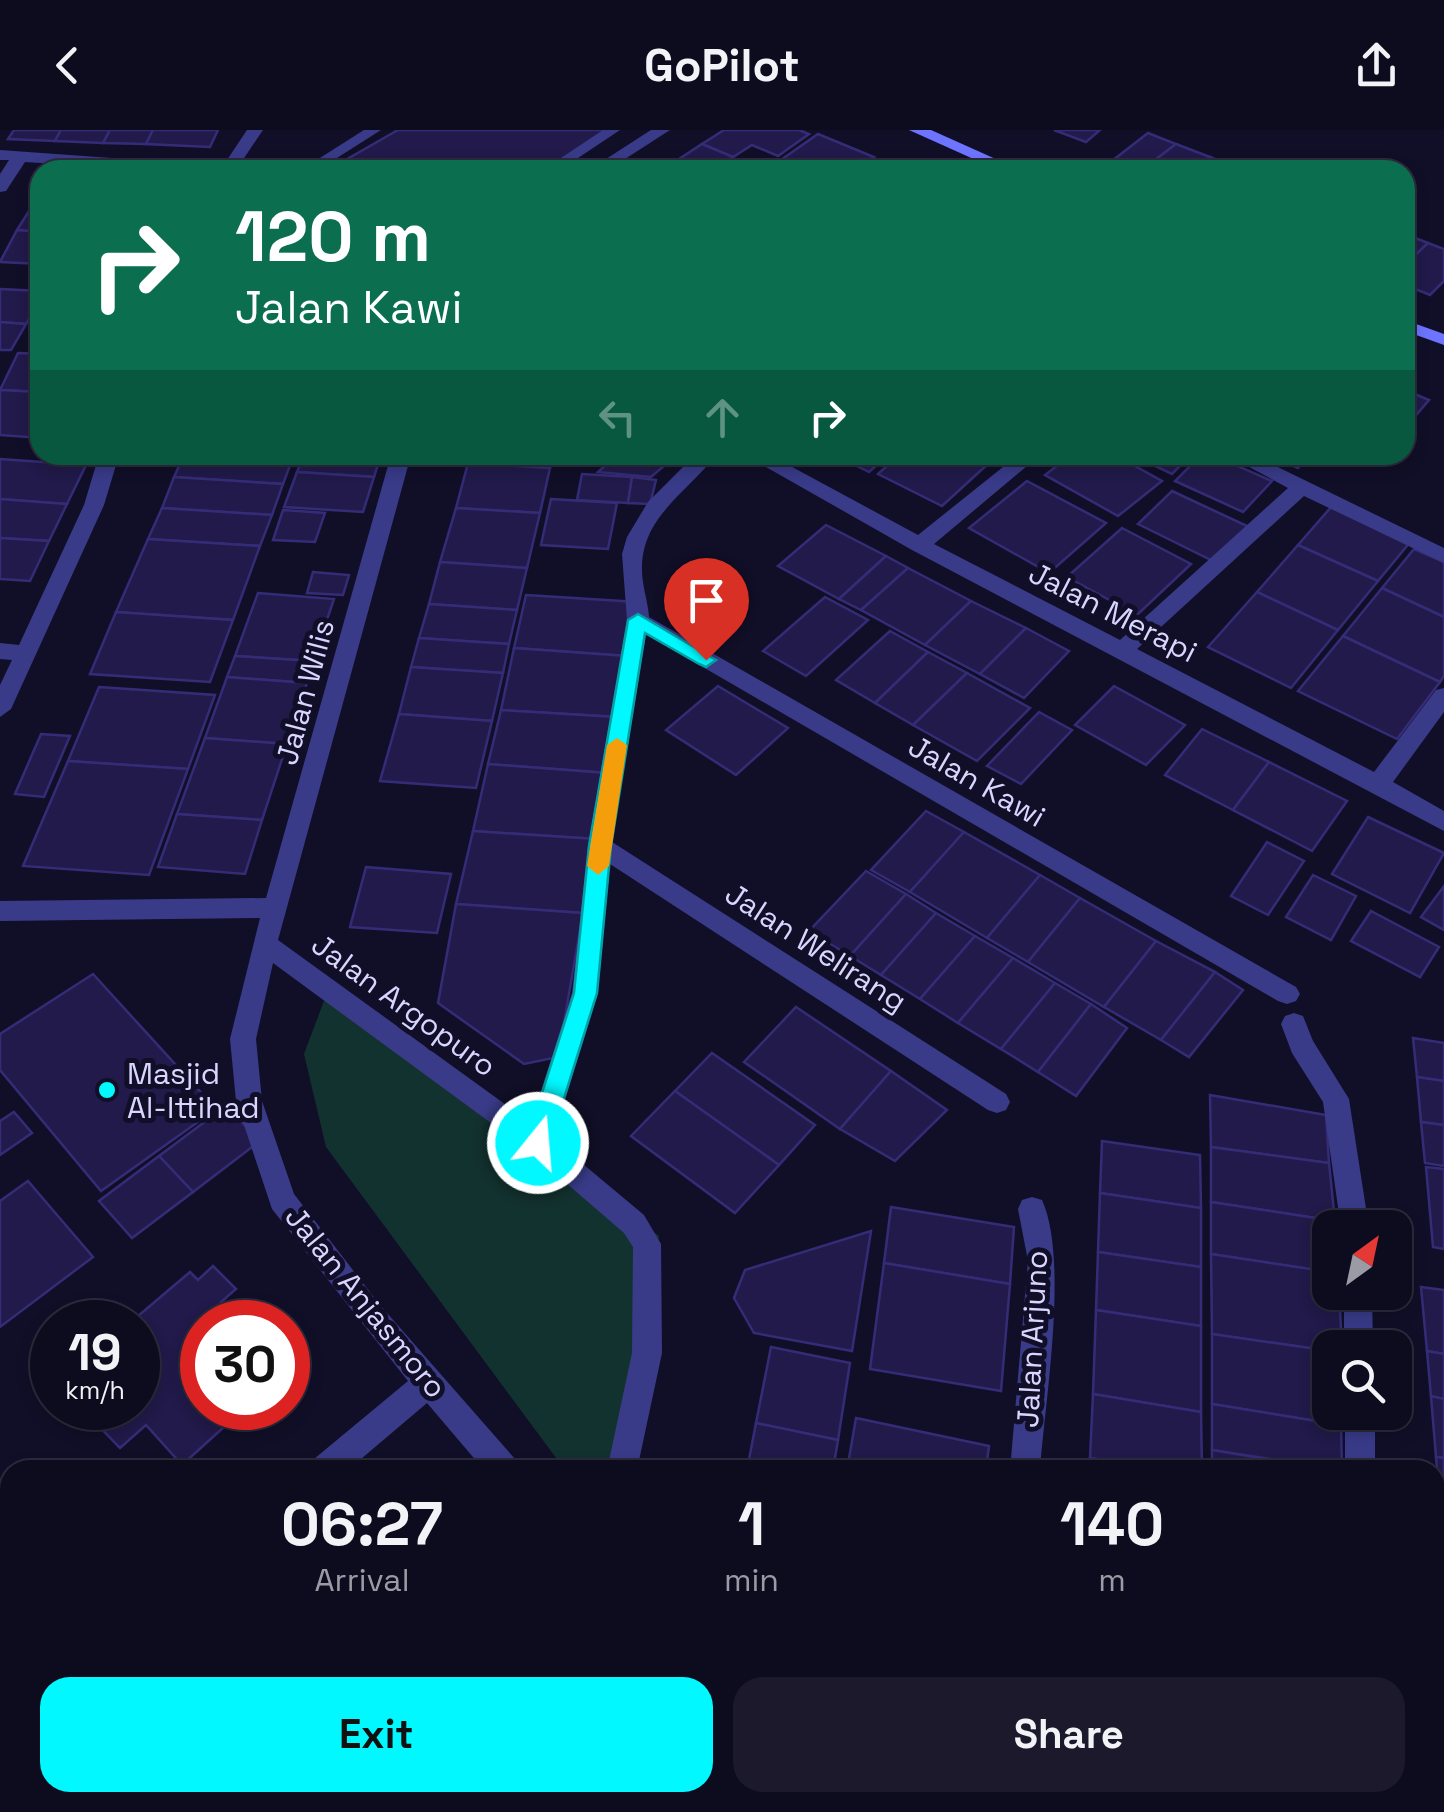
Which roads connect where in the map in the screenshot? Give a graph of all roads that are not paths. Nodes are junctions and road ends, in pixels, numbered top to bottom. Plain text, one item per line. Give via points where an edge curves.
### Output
1 (255, 130) edge
2 (374, 130) edge
3 (614, 130) edge
4 (662, 130) edge
5 (917, 130) edge
6 (0, 155) edge
7 (20, 156) junction
8 (77, 160) edge
9 (235, 160) edge
10 (324, 160) edge
11 (566, 160) edge
12 (613, 160) edge
13 (988, 160) edge
14 (0, 186) edge
15 (1415, 329) edge
16 (1444, 340) edge
17 (105, 465) edge
18 (398, 465) edge
19 (695, 465) edge
20 (773, 465) edge
21 (1018, 465) edge
22 (1258, 465) edge
23 (1302, 486) junction
24 (919, 545) junction
25 (1444, 556) edge
26 (638, 620) junction
27 (1123, 650) junction
28 (0, 652) edge
29 (26, 653) junction
30 (1444, 696) edge
31 (0, 709) edge
32 (1378, 784) junction
33 (1444, 822) edge
34 (600, 846) junction
35 (278, 908) junction
36 (0, 911) edge
37 (265, 944) junction
38 (1286, 994) dead end
39 (1294, 1024) dead end
40 (997, 1102) dead end
41 (538, 1143) junction
42 (1032, 1208) dead end
43 (1353, 1210) edge
44 (431, 1382) junction
45 (1360, 1430) edge
46 (337, 1460) edge
47 (496, 1460) edge
48 (624, 1460) edge
49 (1026, 1460) edge
50 (1360, 1460) edge

1 - 9 street
2 - 10 lane
3 - 11 lane
4 - 12 street
5 - 13 street
6 - 7 street
7 - 8 street
7 - 14 street
15 - 16 street
17 - 29 street via 94,505
18 - 35 street, Jalan Wilis
19 - 26 street via 672,485 635,541 631,574 640,599
20 - 24 street, Jalan Merapi
21 - 24 street
22 - 23 street
23 - 25 street
23 - 27 street
24 - 27 street, Jalan Merapi
26 - 34 street
26 - 38 street, Jalan Kawi
27 - 32 street, Jalan Merapi
28 - 29 street
29 - 31 street
30 - 32 street
32 - 33 street, Jalan Merapi
34 - 40 street, Jalan Welirang
34 - 41 street via 585,993
35 - 36 street
35 - 37 street, Jalan Wilis
37 - 41 street, Jalan Argopuro
37 - 44 street, Jalan Anjasmoro via 243,1039 249,1100 282,1200
39 - 43 street via 1336,1099
41 - 48 street, Jalan Argopuro via 615,1205 647,1244 647,1353
42 - 49 street, Jalan Arjuno via 1042,1261
44 - 46 street
44 - 47 street, Jalan Anjasmoro
45 - 50 street

